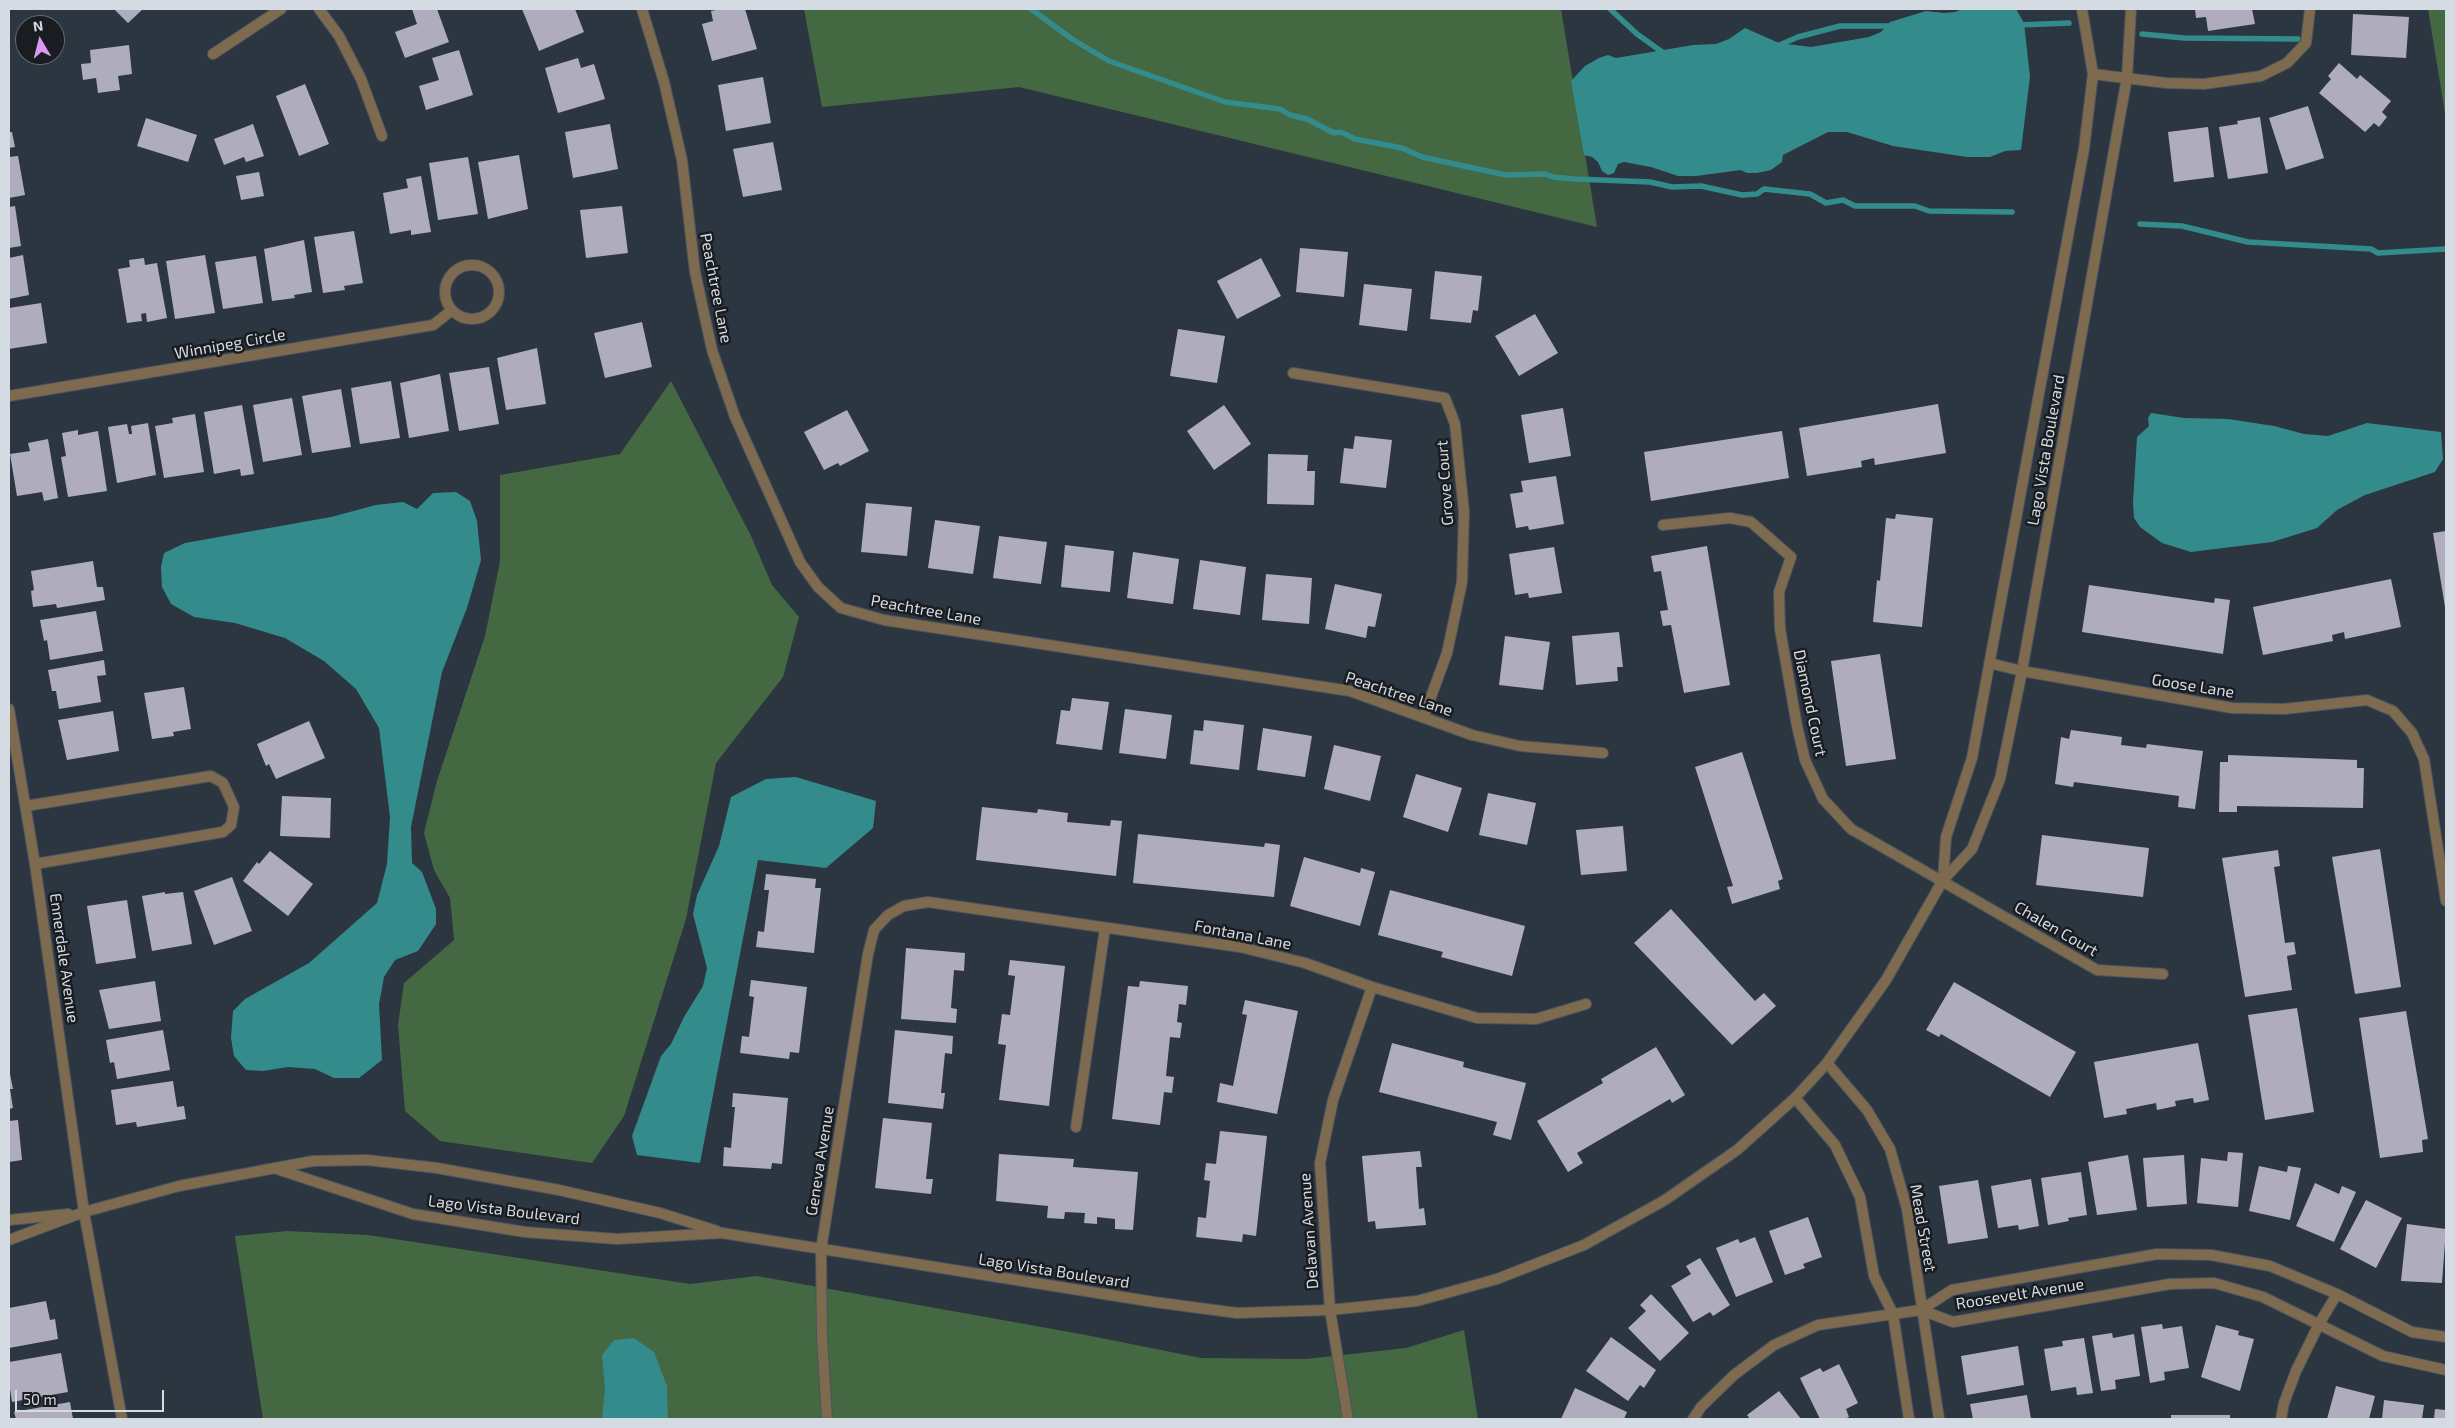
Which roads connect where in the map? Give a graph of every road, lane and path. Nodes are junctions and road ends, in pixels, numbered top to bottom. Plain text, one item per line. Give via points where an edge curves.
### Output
1 (281, 9) edge
2 (319, 9) edge
3 (642, 9) edge
4 (2082, 9) edge
5 (2131, 9) edge
6 (2310, 9) edge
7 (213, 54) dead end
8 (2093, 74) junction
9 (2127, 77) junction
10 (382, 136) dead end
11 (451, 311) junction
12 (1293, 373) dead end
13 (9, 396) edge
14 (1663, 525) dead end
15 (1988, 663) junction
16 (2022, 671) junction
17 (9, 709) edge
18 (1424, 716) junction
19 (1603, 752) dead end
20 (26, 806) junction
21 (35, 864) junction
22 (1943, 880) junction
23 (2446, 901) edge
24 (888, 915) joint
25 (1105, 928) junction
26 (2163, 974) dead end
27 (1372, 987) junction
28 (1586, 1004) dead end
29 (1826, 1063) junction
30 (1795, 1098) junction
31 (1076, 1127) dead end
32 (274, 1168) junction
33 (84, 1212) junction
34 (9, 1220) edge
35 (722, 1233) junction
36 (9, 1240) edge
37 (821, 1250) junction
38 (2337, 1294) junction
39 (1330, 1310) junction
40 (1921, 1310) junction
41 (1892, 1314) junction
42 (2319, 1324) junction
43 (2446, 1337) edge
44 (2446, 1370) edge
45 (122, 1419) edge
46 (826, 1419) edge
47 (1348, 1419) edge
48 (1693, 1419) edge
49 (1909, 1419) edge
50 (1939, 1419) edge
51 (2282, 1419) edge

1 - 7 street
2 - 10 street via 339,36 361,79
3 - 18 street, Peachtree Lane via 664,82 682,160 695,272 712,350 735,417 800,562 818,587 841,608 884,620 1350,691
4 - 8 street, Lago Vista Boulevard
5 - 9 street, Lago Vista Boulevard
6 - 9 street via 2306,43 2287,63 2261,76 2204,84
8 - 9 street
8 - 15 street, Lago Vista Boulevard via 2084,149
9 - 16 street, Lago Vista Boulevard
11 - 11 street via 467,319 491,312 499,289 491,272 474,264 456,269 445,285 446,304
11 - 13 street, Winnipeg Circle via 433,325
12 - 18 street, Grove Court via 1445,398 1455,424 1464,512 1462,582 1447,653
14 - 22 street, Diamond Court via 1730,518 1751,522 1791,556 1779,592 1780,628 1797,726 1806,760 1823,800 1851,829
15 - 16 street, Goose Lane
15 - 22 street, Lago Vista Boulevard via 1972,758 1946,837
16 - 22 street, Lago Vista Boulevard via 2000,779 1972,849
16 - 23 street, Goose Lane via 2232,708 2284,709 2368,700 2393,711 2412,733 2424,759
17 - 20 street, Ennerdale Avenue
18 - 19 street, Peachtree Lane via 1472,735 1520,746
20 - 21 street, Ennerdale Avenue
20 - 21 street via 211,776 223,782 234,807 231,825 223,832
21 - 33 street, Ennerdale Avenue
22 - 26 street, Chalen Court via 2097,970
22 - 29 street, Lago Vista Boulevard via 1886,980
24 - 25 street, Fontana Lane via 904,906 928,902
24 - 37 street, Geneva Avenue via 874,930 868,954
25 - 27 street, Fontana Lane via 1240,947 1305,963
25 - 31 street
27 - 28 street, Fontana Lane via 1477,1018 1536,1019
27 - 39 street, Delavan Avenue via 1334,1100 1320,1164
29 - 30 street, Lago Vista Boulevard
29 - 40 street, Mead Street via 1866,1110 1890,1149 1907,1209
30 - 39 street, Lago Vista Boulevard via 1737,1150 1665,1200 1584,1245 1497,1279 1416,1301
30 - 41 street via 1835,1144 1860,1197 1874,1276
32 - 33 street, Lago Vista Boulevard via 179,1186
32 - 35 street via 313,1161 367,1160 437,1168 559,1190 660,1213
32 - 35 street, Lago Vista Boulevard via 413,1214 524,1232 617,1238
33 - 34 street
33 - 36 street, Lago Vista Boulevard
33 - 45 street, Ennerdale Avenue
35 - 37 street, Lago Vista Boulevard
37 - 39 street, Lago Vista Boulevard via 1238,1313
37 - 46 street, Geneva Avenue
38 - 40 street, Roosevelt Avenue via 2270,1266 2211,1255 2158,1254 1952,1290
38 - 42 street
38 - 43 street, Roosevelt Avenue via 2412,1332
39 - 47 street, Delavan Avenue
40 - 41 street
40 - 42 street, Roosevelt Avenue via 1952,1322 2170,1284 2214,1284 2263,1297
40 - 50 street, Mead Street
41 - 48 street via 1818,1324 1774,1345 1734,1375
41 - 49 street
42 - 44 street, Roosevelt Avenue via 2383,1356
42 - 51 street via 2296,1371 2284,1403

